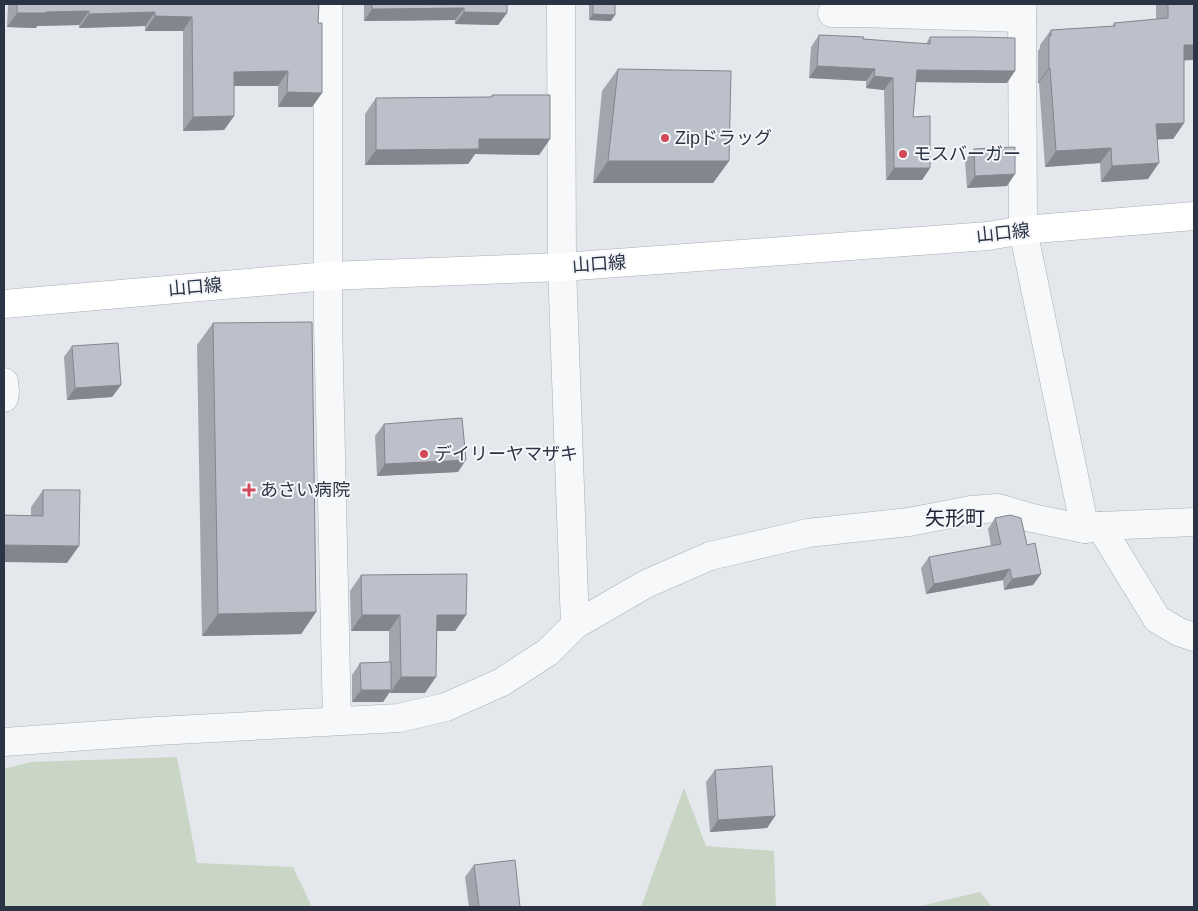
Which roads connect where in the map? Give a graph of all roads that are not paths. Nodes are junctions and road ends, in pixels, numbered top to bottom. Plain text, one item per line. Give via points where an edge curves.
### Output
1 (328, 4) edge
2 (561, 4) edge
3 (1022, 11) edge
4 (832, 13) dead end
5 (1194, 216) edge
6 (1023, 230) junction
7 (562, 267) junction
8 (328, 276) junction
9 (4, 304) edge
10 (4, 382) edge
11 (4, 398) edge
12 (1194, 522) edge
13 (1092, 527) junction
14 (575, 625) junction
15 (1194, 637) edge
16 (337, 721) junction
17 (4, 742) edge

1 - 8 street
2 - 7 street
3 - 4 street via 860,23
3 - 6 street
5 - 6 street, 山口線
6 - 7 street, 山口線 via 988,236
6 - 13 street
7 - 8 street, 山口線
7 - 14 street
8 - 9 street, 山口線
8 - 16 street
10 - 11 street
12 - 13 street
13 - 14 street via 1032,518 998,508 808,533 710,556 646,584
13 - 15 street via 1157,619
14 - 16 street via 548,652 502,682 446,707 399,718
16 - 17 street

